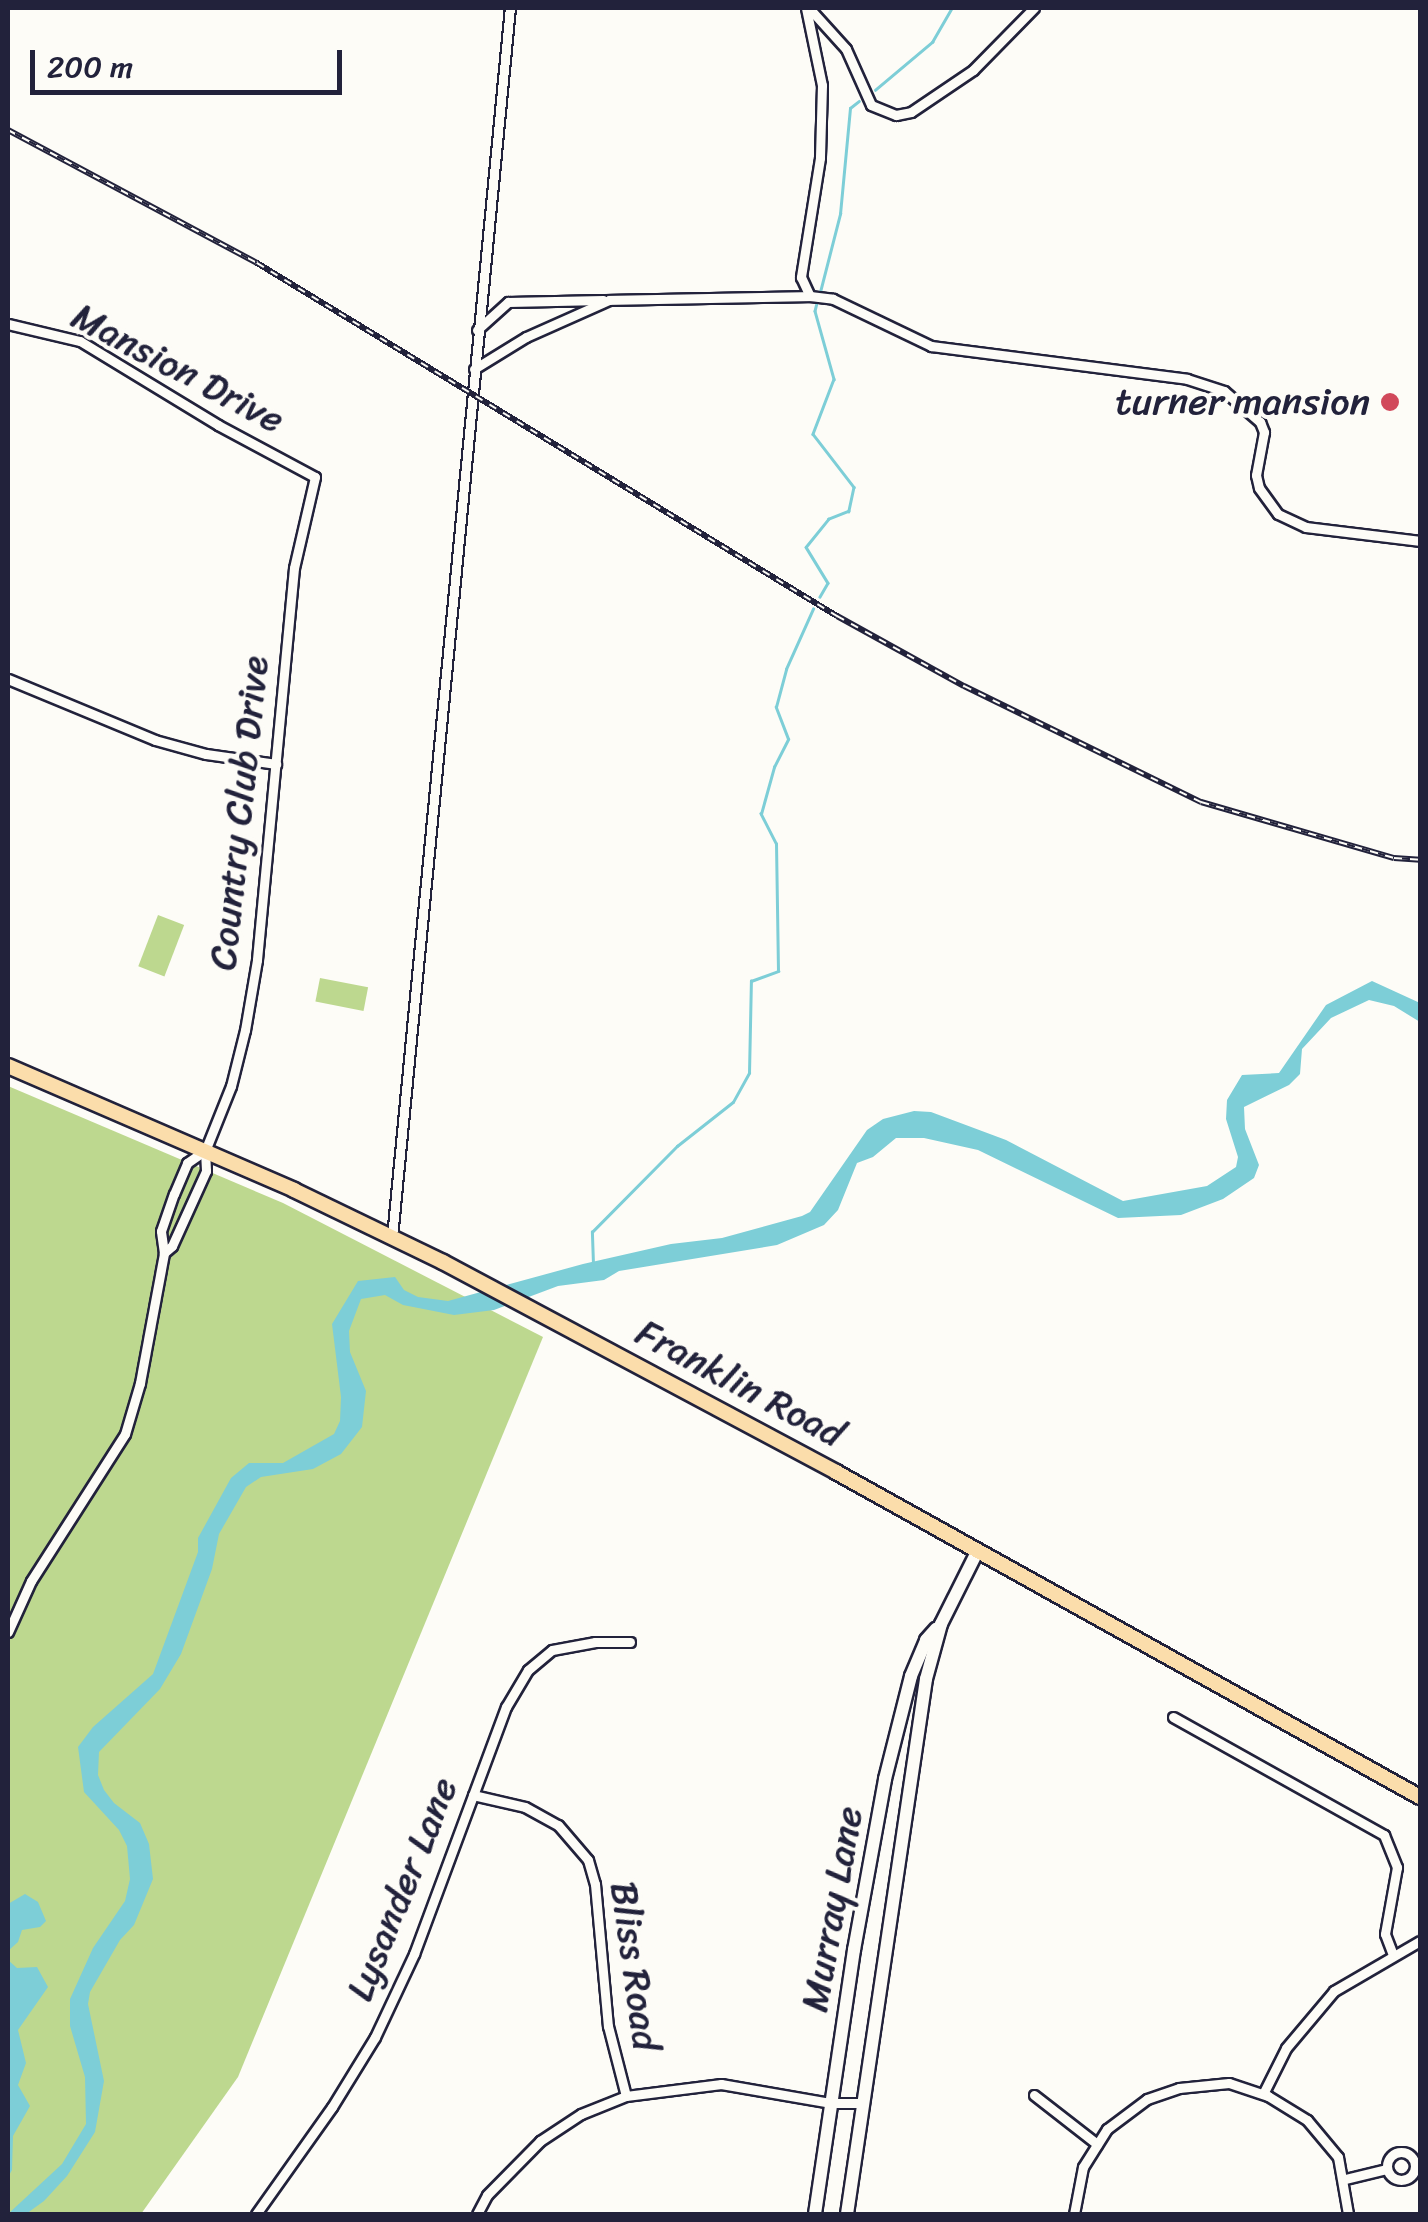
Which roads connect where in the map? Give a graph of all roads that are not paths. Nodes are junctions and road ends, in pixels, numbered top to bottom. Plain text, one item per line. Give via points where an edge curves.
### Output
1 (510, 8) edge
2 (807, 8) edge
3 (1034, 8) edge
4 (810, 296) junction
5 (609, 300) junction
6 (8, 324) edge
7 (476, 330) junction
8 (474, 368) junction
9 (316, 478) joint
10 (1420, 542) edge
11 (8, 680) edge
12 (276, 764) junction
13 (8, 1066) edge
14 (205, 1151) junction
15 (392, 1237) junction
16 (164, 1252) junction
17 (976, 1552) junction
18 (941, 1624) junction
19 (8, 1632) edge
20 (630, 1642) dead end
21 (1173, 1717) dead end
22 (473, 1795) junction
23 (1420, 1797) edge
24 (1420, 1941) edge
25 (1393, 1955) junction
26 (1263, 2094) junction
27 (1034, 2095) dead end
28 (626, 2096) junction
29 (862, 2103) junction
30 (831, 2104) junction
31 (1097, 2144) junction
32 (1387, 2169) dead end
33 (1345, 2179) junction
34 (256, 2214) edge
35 (477, 2214) edge
36 (815, 2214) edge
37 (847, 2214) edge
38 (1074, 2214) edge
39 (1348, 2214) edge

1 - 7 street
2 - 3 street via 846,49 871,106 896,115 974,70
2 - 4 street via 822,85 820,158 801,277
4 - 5 street
4 - 10 street via 833,299 931,346 1187,379 1224,391 1260,422 1256,475 1278,514 1306,527
5 - 7 street via 508,302
5 - 8 street via 526,336
6 - 9 street, Mansion Drive via 80,341
7 - 8 street
8 - 15 street
9 - 12 street, Country Club Drive via 295,558
11 - 12 street via 155,740
12 - 14 street, Country Club Drive via 252,998 234,1075
13 - 14 main road, Franklin Road
14 - 15 main road, Franklin Road
14 - 16 street, Country Club Drive via 206,1171
14 - 16 street, Country Club Drive via 187,1163 174,1194 161,1231
15 - 17 main road, Franklin Road
16 - 19 street, Country Club Drive via 125,1434 37,1571
17 - 18 main road, Murray Lane
17 - 23 main road, Franklin Road
18 - 29 main road, Murray Lane via 926,1679
18 - 30 main road, Murray Lane via 926,1640 898,1717
20 - 22 street, Lysander Lane via 552,1650 528,1670 506,1707
21 - 25 street via 1384,1836 1397,1867 1385,1934
22 - 28 street, Bliss Road via 526,1807 558,1825 588,1860 608,2026
22 - 34 street, Lysander Lane via 414,1954 375,2036
24 - 25 street
25 - 26 street via 1334,1991 1286,2048
26 - 31 street via 1229,2083 1179,2088 1146,2099 1107,2128
26 - 33 street via 1307,2120 1338,2158
27 - 31 street
28 - 30 street via 721,2084
28 - 35 street via 540,2141
29 - 30 street
29 - 37 main road, Murray Lane
30 - 36 main road, Murray Lane
31 - 38 street via 1083,2167
32 - 33 street
33 - 39 street

